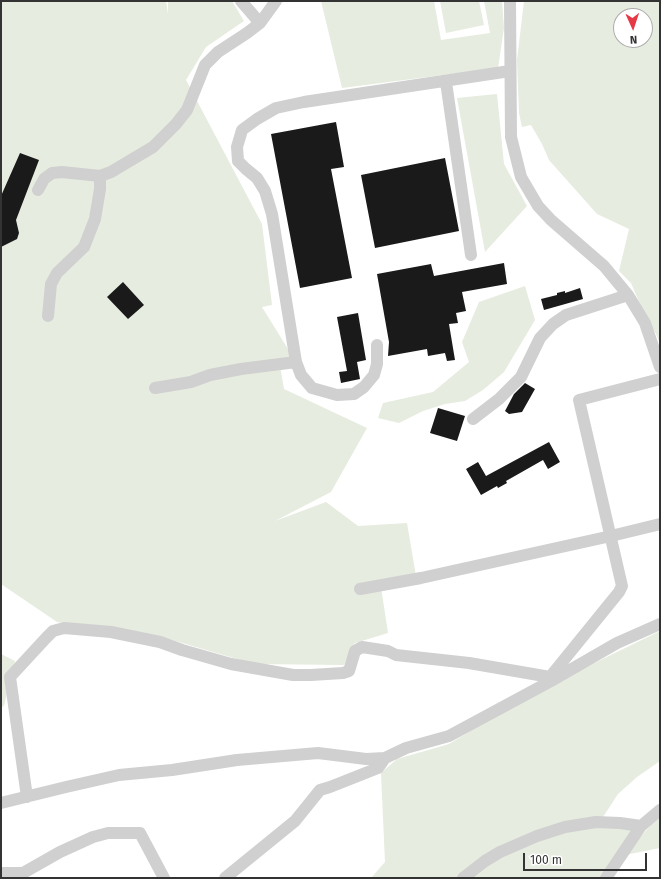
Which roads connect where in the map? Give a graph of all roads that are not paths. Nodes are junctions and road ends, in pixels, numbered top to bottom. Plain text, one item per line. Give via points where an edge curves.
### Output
1 (241, 1) edge
2 (276, 1) edge
3 (510, 1) edge
4 (260, 23) junction
5 (510, 71) junction
6 (446, 82) junction
7 (100, 176) junction
8 (38, 190) dead end
9 (471, 255) dead end
10 (628, 295) junction
11 (48, 316) dead end
12 (377, 345) dead end
13 (296, 362) junction
14 (660, 368) edge
15 (660, 379) edge
16 (155, 388) dead end
17 (473, 419) dead end
18 (660, 524) edge
19 (611, 536) junction
20 (360, 589) dead end
21 (660, 624) edge
22 (551, 679) junction
23 (385, 758) junction
24 (27, 797) junction
25 (1, 803) edge
26 (660, 810) edge
27 (641, 826) junction
28 (1, 873) edge
29 (164, 878) edge
30 (224, 878) edge
31 (463, 878) edge
32 (606, 878) edge

1 - 4 street
2 - 4 street
3 - 5 street
4 - 7 street via 218,52 206,65 187,110 153,147
5 - 6 street
5 - 10 street via 511,137 527,187 538,206 551,220 604,266
6 - 9 street
6 - 13 street via 276,108 242,130 237,148 238,160 257,178 265,191 270,208
7 - 8 street via 52,173 44,179
7 - 11 street via 95,219 84,246 57,273 51,284
10 - 14 street via 645,323
10 - 17 street via 566,315 553,324 540,338 521,377 500,399
12 - 13 street via 374,375 354,394 338,395 312,388 301,375
13 - 16 street via 241,369
15 - 19 street via 579,400
18 - 19 street
19 - 20 street
19 - 22 street via 622,586
21 - 22 street via 617,643
22 - 23 street via 449,736 406,748
22 - 24 street via 469,663 362,647 355,652 348,671 293,675 231,664 160,642 111,632 64,628 53,631 10,676
23 - 24 street via 366,759 318,753 237,760 119,775
23 - 30 street via 378,768 320,790 295,820
24 - 25 street
26 - 27 street
27 - 31 street via 596,822 565,827 500,852
27 - 32 street
28 - 29 street via 23,873 93,837 108,834 140,834

